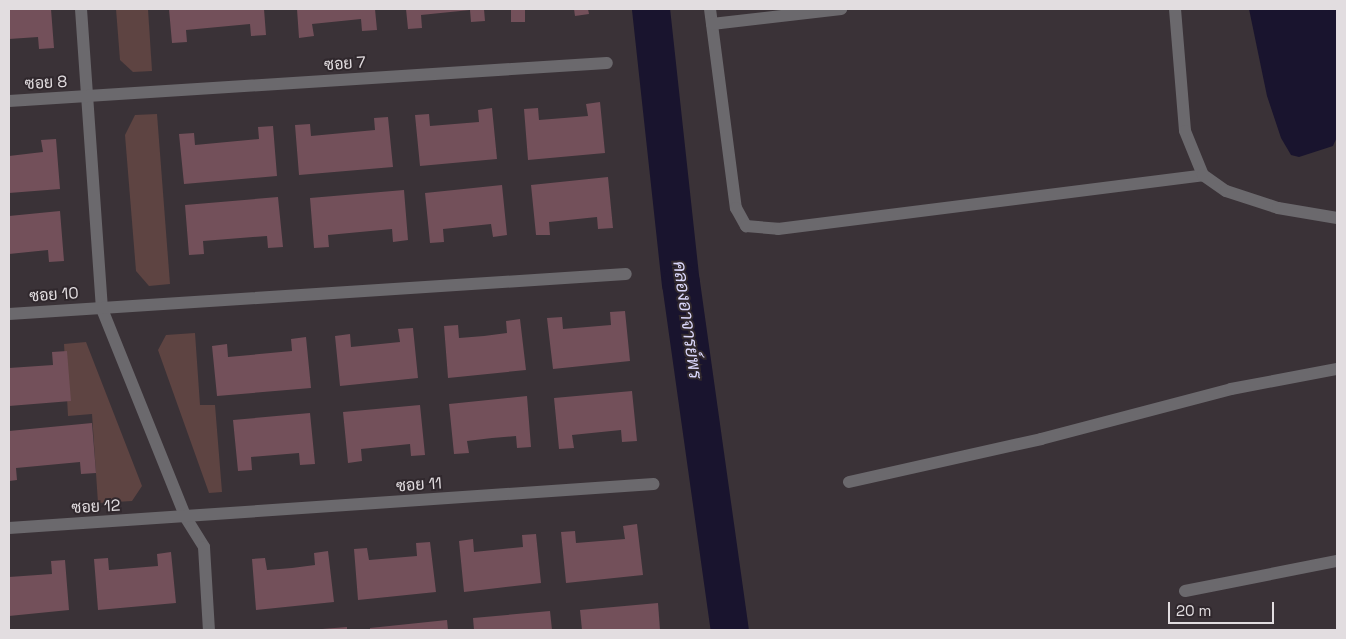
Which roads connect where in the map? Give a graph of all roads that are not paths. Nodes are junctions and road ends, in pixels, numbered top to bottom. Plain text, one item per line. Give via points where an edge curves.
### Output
1 (82, 9) edge
2 (710, 9) edge
3 (841, 9) edge
4 (1175, 9) edge
5 (712, 24) junction
6 (607, 64) dead end
7 (85, 98) junction
8 (9, 102) edge
9 (1203, 175) junction
10 (1337, 218) edge
11 (626, 274) dead end
12 (102, 308) junction
13 (9, 314) edge
14 (1337, 368) edge
15 (848, 482) dead end
16 (654, 484) dead end
17 (186, 518) junction
18 (9, 528) edge
19 (1337, 561) edge
20 (1185, 591) dead end
21 (209, 630) edge

1 - 7 street
2 - 5 street
3 - 5 street
4 - 9 street via 1185,131
5 - 9 street via 736,208 746,226 778,229
6 - 7 street, ซอย 7
7 - 8 street, ซอย 8
7 - 12 street
9 - 10 street via 1226,192 1261,203
11 - 12 street, ซอย 10
12 - 13 street, ซอย 10
12 - 17 street
14 - 15 street via 1231,389 1041,439
16 - 17 street, ซอย 11
17 - 18 street, ซอย 12
17 - 21 street via 204,547
19 - 20 street

